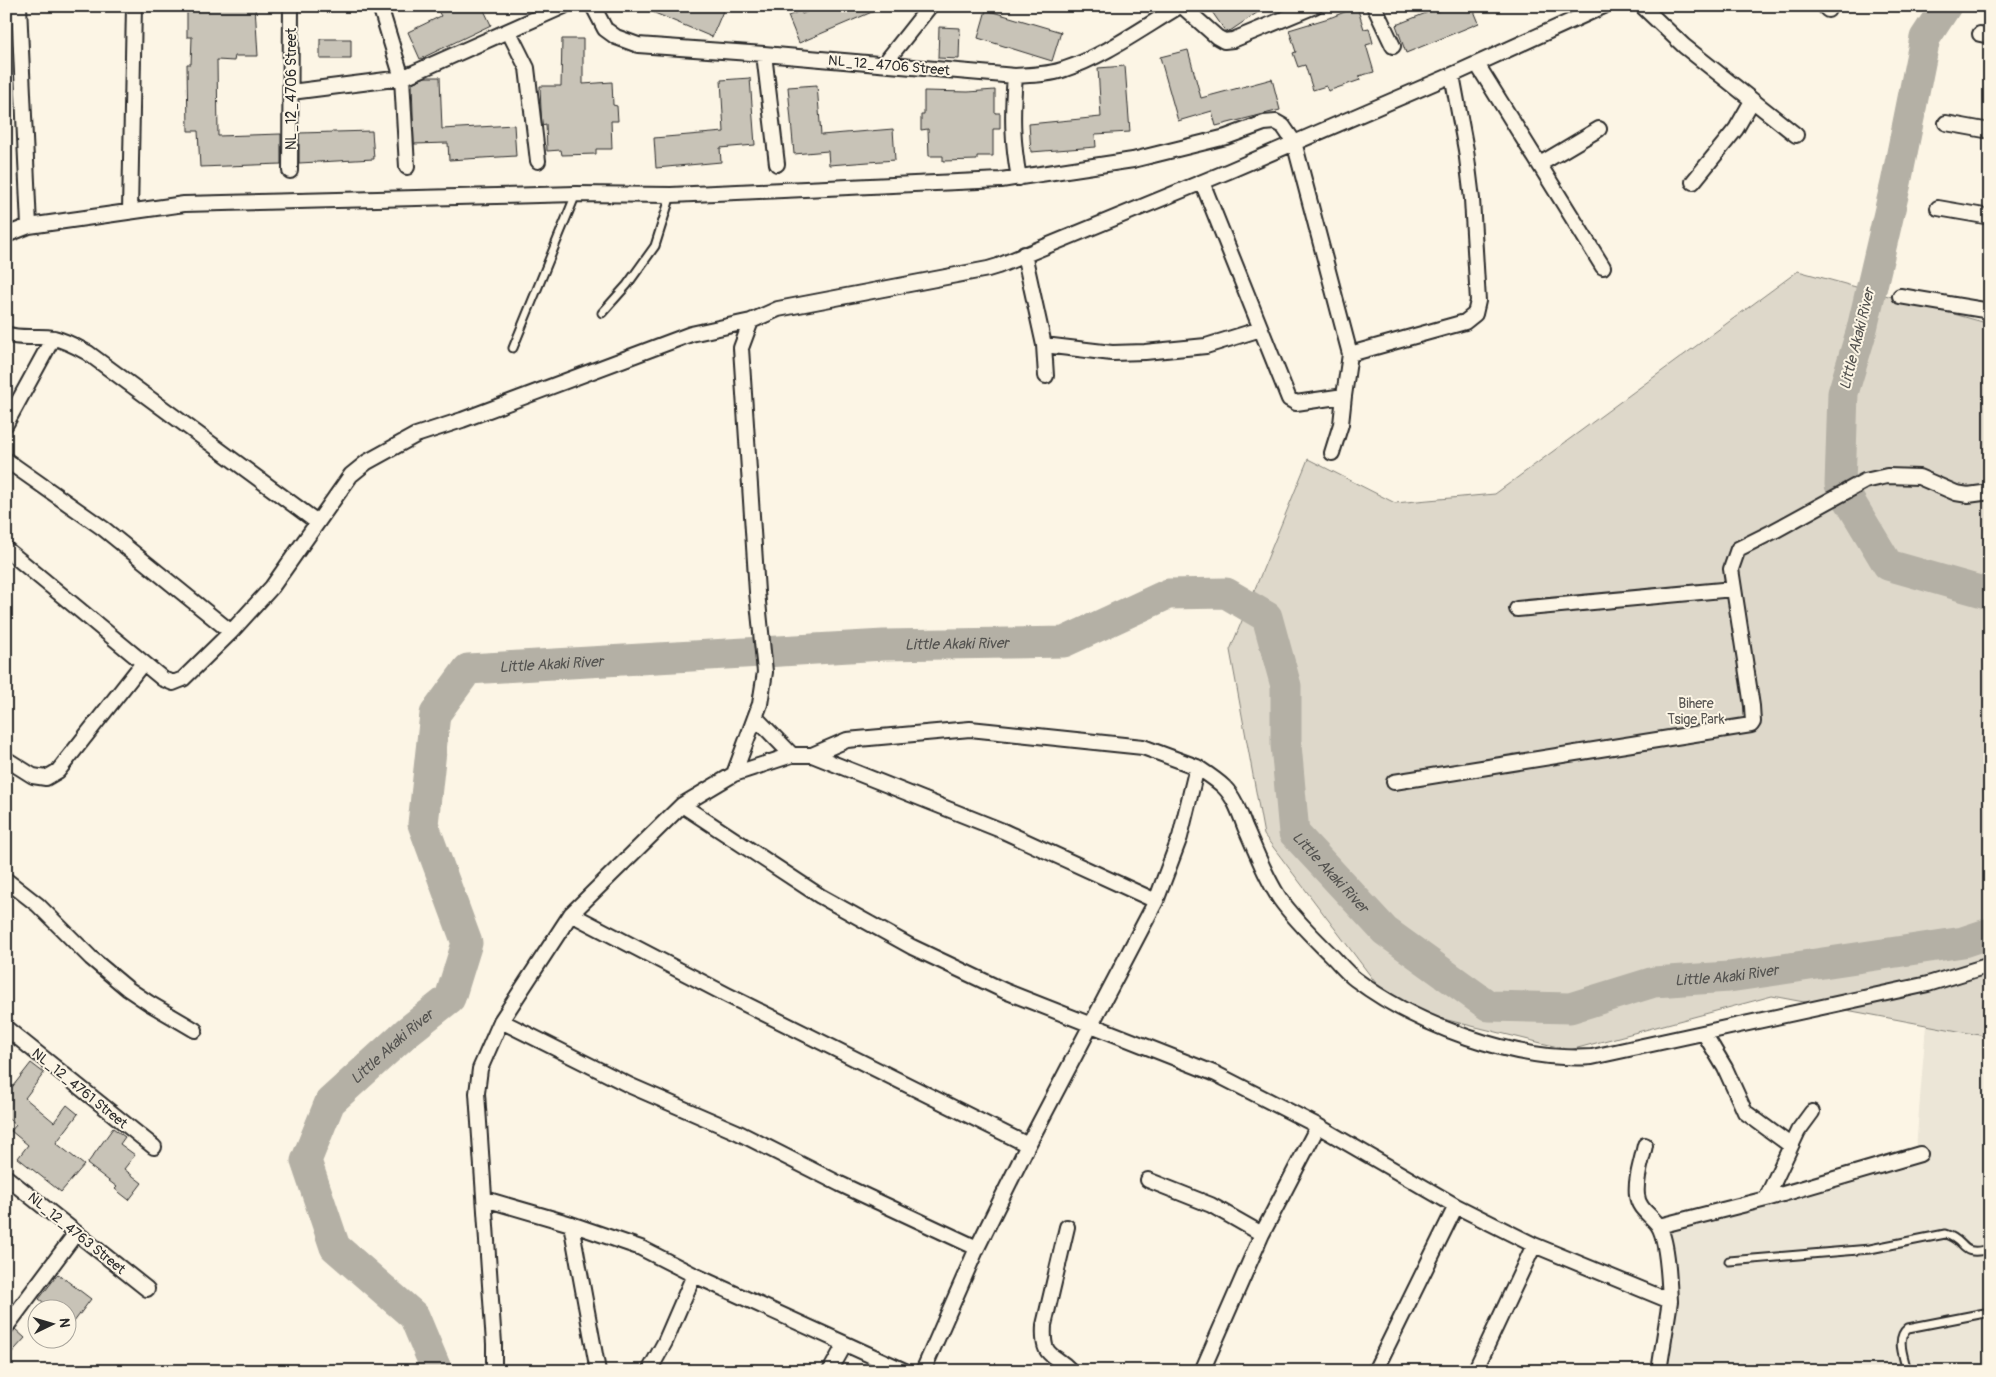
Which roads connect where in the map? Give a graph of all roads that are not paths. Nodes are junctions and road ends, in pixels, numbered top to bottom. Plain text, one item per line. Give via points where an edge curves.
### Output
1 (19, 6) edge
2 (134, 6) edge
3 (291, 6) edge
4 (380, 6) edge
5 (564, 6) edge
6 (593, 6) edge
7 (930, 6) edge
8 (1181, 6) edge
9 (1314, 6) edge
10 (1374, 6) edge
11 (1604, 6) edge
12 (1642, 6) edge
13 (1581, 11) edge
14 (509, 32) junction
15 (1393, 46) dead end
16 (764, 54) junction
17 (884, 64) junction
18 (1477, 64) junction
19 (1452, 75) junction
20 (1015, 76) junction
21 (402, 78) junction
22 (291, 92) junction
23 (1752, 101) junction
24 (1946, 123) dead end
25 (1599, 129) dead end
26 (1990, 131) edge
27 (1796, 135) dead end
28 (1294, 142) junction
29 (538, 161) dead end
30 (777, 164) dead end
31 (1540, 164) junction
32 (407, 167) dead end
33 (290, 171) dead end
34 (1019, 178) junction
35 (1202, 182) junction
36 (1693, 182) dead end
37 (576, 194) junction
38 (671, 195) junction
39 (1938, 208) dead end
40 (130, 211) junction
41 (1990, 217) edge
42 (29, 226) junction
43 (6, 235) edge
44 (1024, 254) junction
45 (1603, 267) dead end
46 (1900, 296) dead end
47 (1990, 311) edge
48 (602, 313) dead end
49 (751, 320) junction
50 (1260, 329) junction
51 (6, 334) edge
52 (53, 338) junction
53 (1044, 345) junction
54 (513, 348) dead end
55 (1350, 354) junction
56 (1046, 376) dead end
57 (1344, 396) junction
58 (6, 424) edge
59 (1332, 453) dead end
60 (6, 460) edge
61 (1990, 492) edge
62 (317, 522) junction
63 (6, 549) edge
64 (1733, 589) junction
65 (1517, 610) dead end
66 (231, 632) junction
67 (143, 663) junction
68 (755, 717) junction
69 (792, 755) junction
70 (812, 755) junction
71 (6, 759) edge
72 (1197, 767) junction
73 (734, 774) junction
74 (1394, 782) dead end
75 (682, 805) junction
76 (6, 880) edge
77 (1156, 901) junction
78 (571, 914) junction
79 (1990, 965) edge
80 (501, 1021) junction
81 (1090, 1025) junction
82 (6, 1028) edge
83 (195, 1030) dead end
84 (1704, 1033) junction
85 (1812, 1112) dead end
86 (1318, 1126) junction
87 (1028, 1144) junction
88 (1645, 1145) dead end
89 (1790, 1145) junction
90 (154, 1147) dead end
91 (1920, 1154) dead end
92 (6, 1177) edge
93 (1148, 1180) dead end
94 (485, 1199) junction
95 (1766, 1199) junction
96 (1456, 1206) junction
97 (571, 1224) junction
98 (1067, 1226) dead end
99 (1659, 1226) junction
100 (76, 1233) junction
101 (1262, 1234) junction
102 (1534, 1245) junction
103 (977, 1248) junction
104 (1990, 1248) edge
105 (1729, 1261) dead end
106 (694, 1275) junction
107 (147, 1289) dead end
108 (1670, 1301) junction
109 (1990, 1312) edge
110 (6, 1327) edge
111 (845, 1344) junction
112 (494, 1371) edge
113 (598, 1371) edge
114 (649, 1371) edge
115 (830, 1371) edge
116 (906, 1371) edge
117 (923, 1371) edge
118 (1071, 1371) edge
119 (1202, 1371) edge
120 (1375, 1371) edge
121 (1476, 1371) edge
122 (1658, 1371) edge
123 (1907, 1371) edge

1 - 42 street
2 - 40 street
3 - 22 street, NL_12_4706 Street
4 - 21 street
5 - 14 street
6 - 16 street, NL_12_4706 Street via 605,29 627,42
7 - 17 street
8 - 9 street via 1224,41 1234,40
8 - 20 street, NL_12_4706 Street via 1087,61 1063,70
10 - 15 street
11 - 13 street
12 - 23 street via 1684,46
13 - 18 street
14 - 21 street
14 - 29 street via 527,68
16 - 17 street, NL_12_4706 Street
16 - 30 street
17 - 20 street, NL_12_4706 Street
18 - 19 street
18 - 31 street
19 - 28 street
19 - 55 street via 1472,199 1478,300 1475,314 1465,322
20 - 34 street via 1012,122
21 - 22 street
21 - 32 street
22 - 33 street, NL_12_4706 Street
23 - 27 street
23 - 36 street via 1736,130
24 - 26 street
25 - 31 street
28 - 34 street via 1283,126 1276,122 1264,123 1226,137 1133,160
28 - 35 street
28 - 55 street
31 - 45 street
34 - 38 street
35 - 44 street
35 - 50 street
37 - 38 street
37 - 40 street via 184,204
37 - 54 lane
38 - 48 lane via 655,246
39 - 41 street
40 - 42 street
42 - 43 street
44 - 49 street via 988,269 778,309
44 - 53 street
46 - 47 street
49 - 62 street via 691,334 416,435 367,462 351,475
49 - 68 street via 741,348 764,672 762,696
50 - 53 street via 1206,346 1145,352 1112,353
50 - 57 street via 1290,401 1296,403
51 - 52 street via 16,338
52 - 58 street
52 - 62 street via 88,353
53 - 56 street
55 - 57 street
57 - 59 street via 1341,424
60 - 66 street via 104,529
61 - 64 street via 1982,495 1956,493 1919,477 1887,476 1865,481 1738,549 1731,569
62 - 66 street via 272,587
63 - 67 street
64 - 65 street
64 - 74 street via 1752,706 1751,725
66 - 67 street via 183,679 173,683
67 - 71 street via 58,772 46,778 33,776
68 - 69 street
68 - 73 street
69 - 70 street
69 - 73 street
70 - 72 street via 847,740 970,729 1143,747
70 - 77 street via 1003,831
72 - 77 street via 1180,837
72 - 84 street via 1232,797 1263,868 1303,928 1354,978 1412,1014 1505,1048 1574,1058
73 - 75 street
75 - 78 street
75 - 81 street via 820,896 912,947 1005,991
76 - 83 street via 38,905 91,958 128,989
77 - 81 street
78 - 80 street
78 - 87 street
79 - 84 street via 1928,984
80 - 94 street via 480,1069 477,1093
80 - 103 street via 631,1086 737,1132
81 - 86 street via 1216,1074
81 - 87 street
82 - 90 street, NL_12_4761 Street
84 - 89 street via 1725,1068 1745,1112
85 - 89 street
86 - 96 street
86 - 101 street
87 - 103 street
88 - 99 street via 1636,1194 1638,1203
89 - 95 street
91 - 95 street
92 - 100 street, NL_12_4763 Street
93 - 101 street via 1211,1205
94 - 97 street
94 - 112 street
95 - 99 street
96 - 102 street
96 - 120 street
97 - 106 street via 640,1248
97 - 113 street
98 - 118 street via 1043,1340 1046,1351
99 - 108 street via 1669,1270
100 - 107 street, NL_12_4763 Street
100 - 110 street
101 - 119 street
102 - 108 street
102 - 121 street
103 - 117 street
104 - 105 lane via 1969,1251 1953,1236 1945,1234 1870,1248
106 - 111 street
106 - 114 street
108 - 122 street
109 - 123 lane via 1908,1328 1902,1333 1901,1341
111 - 115 street
111 - 116 street

